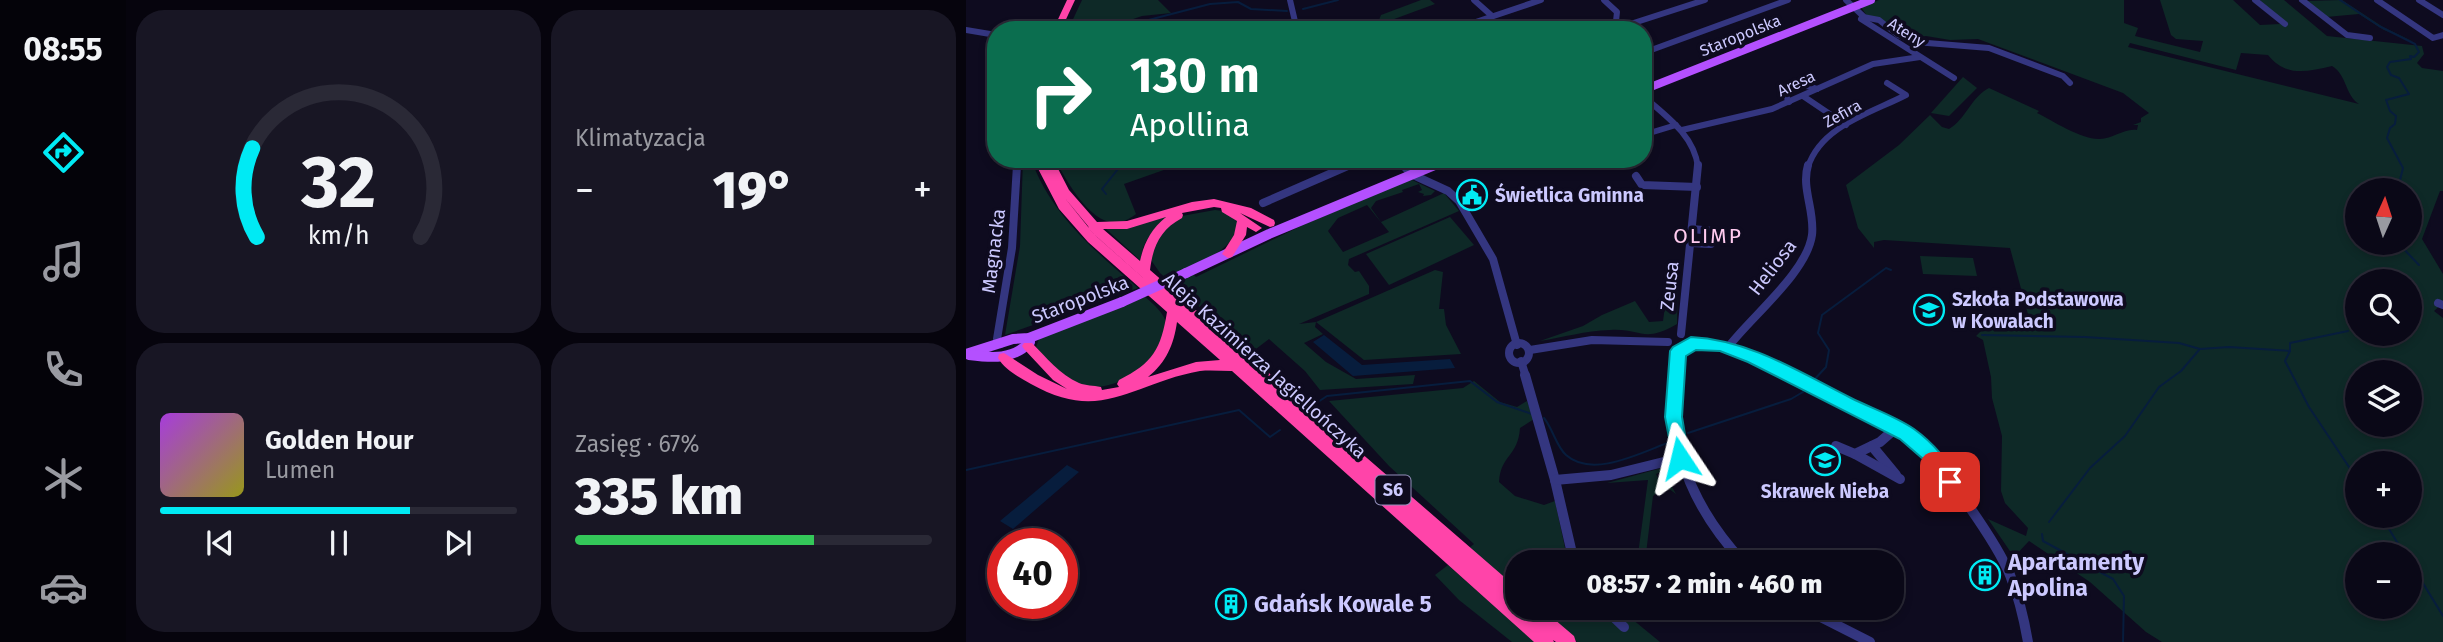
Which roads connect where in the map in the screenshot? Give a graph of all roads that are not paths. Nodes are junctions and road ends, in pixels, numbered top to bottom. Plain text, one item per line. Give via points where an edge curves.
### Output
1 (1071, 0) edge
2 (1078, 0) edge
3 (1290, 0) edge
4 (1474, 0) edge
5 (1541, 0) edge
6 (1622, 0) edge
7 (1706, 0) edge
8 (1788, 0) edge
9 (1846, 0) edge
10 (1871, 0) edge
11 (2255, 0) edge
12 (2302, 0) edge
13 (2376, 0) edge
14 (2419, 0) edge
15 (1606, 2) edge
16 (1852, 8) junction
17 (2443, 15) edge
18 (1492, 16) junction
19 (1863, 17) junction
20 (1060, 21) edge
21 (1068, 21) edge
22 (1295, 21) edge
23 (1478, 21) edge
24 (1616, 21) edge
25 (1640, 21) edge
26 (2285, 24) dead end
27 (966, 30) edge
28 (987, 34) edge
29 (2443, 35) edge
30 (2370, 38) dead end
31 (1652, 51) edge
32 (1920, 57) junction
33 (1954, 78) dead end
34 (1887, 83) dead end
35 (2070, 83) dead end
36 (1652, 86) edge
37 (1817, 89) junction
38 (1802, 96) junction
39 (1789, 102) junction
40 (1652, 106) edge
41 (1846, 125) junction
42 (1679, 128) junction
43 (1652, 133) edge
44 (1810, 156) joint
45 (1016, 168) edge
46 (1042, 168) edge
47 (1053, 168) edge
48 (1343, 168) edge
49 (1406, 168) edge
50 (1427, 168) edge
51 (1411, 174) junction
52 (1636, 176) dead end
53 (1697, 187) junction
54 (1263, 203) dead end
55 (1243, 219) junction
56 (1093, 226) junction
57 (1273, 226) junction
58 (1692, 229) junction
59 (1256, 233) junction
60 (1691, 243) junction
61 (1228, 254) junction
62 (1144, 271) junction
63 (1173, 312) junction
64 (1681, 334) junction
65 (1028, 342) junction
66 (1668, 342) junction
67 (1691, 343) junction
68 (1001, 344) junction
69 (1517, 345) junction
70 (1729, 346) junction
71 (1531, 350) junction
72 (1679, 351) junction
73 (966, 354) edge
74 (1000, 357) junction
75 (1521, 361) junction
76 (1234, 366) junction
77 (1896, 428) junction
78 (1836, 446) dead end
79 (1872, 446) junction
80 (1855, 454) junction
81 (1680, 458) junction
82 (1555, 480) junction
83 (1570, 550) edge
84 (1733, 550) edge
85 (1505, 587) edge
86 (1543, 620) edge
87 (1617, 620) edge
88 (1827, 620) edge
89 (1625, 627) dead end
90 (1546, 642) edge
91 (1568, 642) edge
92 (1870, 642) edge
93 (2028, 642) edge

1 - 20 highway
2 - 21 highway
3 - 22 street
4 - 18 street
5 - 18 street
6 - 15 street
7 - 25 street
8 - 31 street
9 - 16 street
10 - 16 main road, Staropolska
11 - 26 street
12 - 30 street via 2347,35
13 - 29 street via 2433,38
14 - 17 street
15 - 24 street via 1618,12
16 - 19 street, Ateny
16 - 36 main road, Staropolska
18 - 23 street
19 - 32 street, Ateny
19 - 35 street via 1879,20 1920,43 1997,50
27 - 28 street
32 - 33 street, Ateny
32 - 37 street, Aresa via 1873,64
34 - 41 street, Zefira via 1906,95
37 - 38 street, Aresa
37 - 39 street via 1791,88 1785,94
38 - 39 street, Aresa
38 - 41 street
39 - 42 street, Aresa
40 - 42 street, Zeusa
41 - 44 street, Zefira via 1822,141
42 - 43 street, Aresa
42 - 53 street, Zeusa via 1696,154
44 - 70 street, Heliosa via 1805,174 1813,225 1807,251
45 - 68 street, Magnacka via 1012,248 997,339
46 - 63 highway, Aleja Kazimierza Jagiellończyka / S6 via 1052,190 1085,232
47 - 56 highway, Aleja Kazimierza Jagiellończyka / S6 via 1065,192
48 - 54 street
49 - 51 street
50 - 51 main road, Staropolska
51 - 57 main road, Staropolska via 1289,227
51 - 69 street via 1448,191 1468,214 1493,258
52 - 53 street via 1642,185
53 - 58 street, Zeusa
55 - 59 highway
55 - 61 highway via 1240,236
55 - 62 highway via 1218,207 1176,216 1149,241
56 - 57 highway via 1127,225 1214,203 1263,217
56 - 62 highway, Aleja Kazimierza Jagiellończyka / S6
57 - 59 main road, Staropolska via 1269,236
58 - 60 street, Zeusa
58 - 60 street via 1713,231 1716,239 1712,244
59 - 61 main road, Staropolska via 1251,244
60 - 64 street, Zeusa
61 - 65 main road, Staropolska, bridge
62 - 85 highway, Aleja Kazimierza Jagiellończyka / S6
63 - 65 highway via 1169,341 1160,358 1144,373 1108,390 1068,385
63 - 76 highway, Aleja Kazimierza Jagiellończyka / S6
64 - 66 street
64 - 67 street
65 - 68 main road via 1013,338
65 - 74 main road
66 - 71 street via 1592,340
66 - 72 street
67 - 70 street
67 - 72 street
68 - 73 main road
68 - 74 main road via 996,351
69 - 71 street
69 - 75 street via 1509,349 1508,356
70 - 77 street
71 - 75 street
72 - 81 street via 1673,417
73 - 74 main road
74 - 76 highway via 1059,393 1079,398 1107,396 1198,367
75 - 82 street
76 - 90 highway, Aleja Kazimierza Jagiellończyka / S6
77 - 79 street
77 - 93 street via 1930,454 2010,572
78 - 80 street
79 - 80 street
79 - 80 street via 1900,479
81 - 82 street via 1611,475
81 - 84 street via 1710,523
82 - 83 street
86 - 91 highway
87 - 89 street
88 - 92 street

